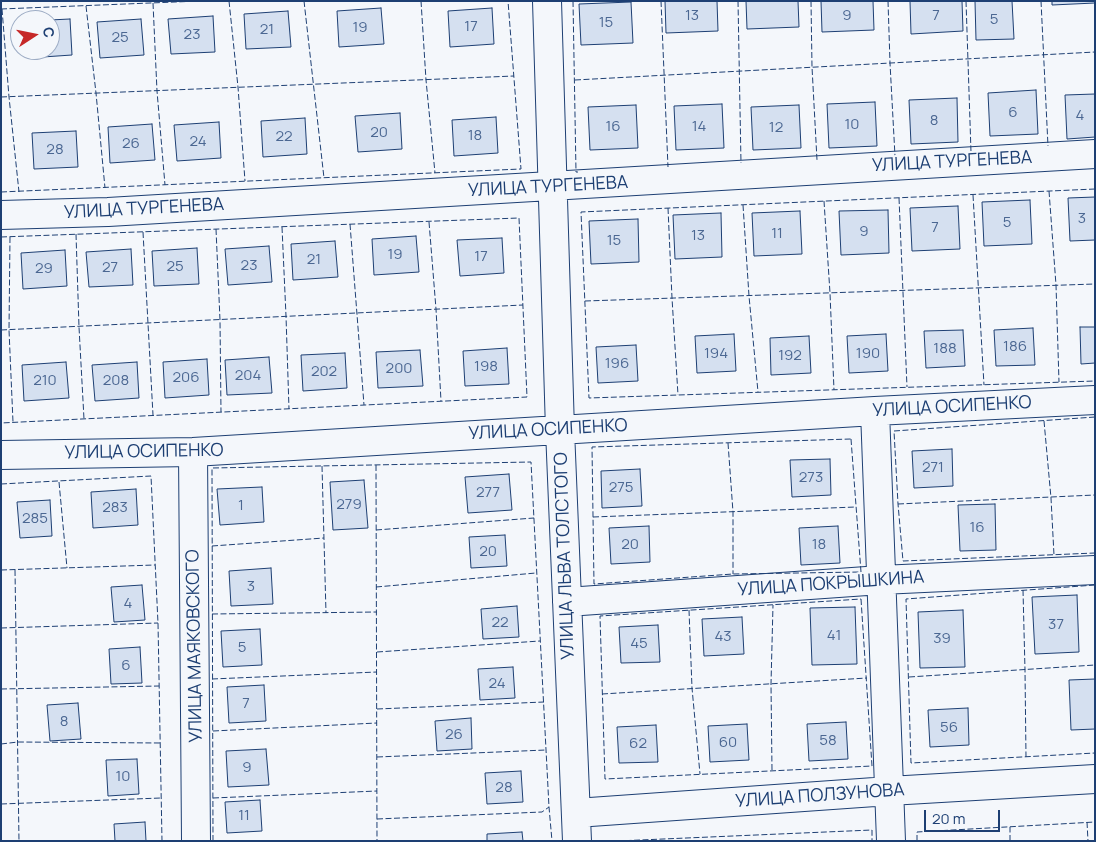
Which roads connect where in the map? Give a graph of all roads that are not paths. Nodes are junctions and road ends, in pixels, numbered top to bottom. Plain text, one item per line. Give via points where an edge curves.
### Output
1 (547, 1) edge
2 (1095, 154) edge
3 (553, 186) junction
4 (1, 215) edge
5 (1095, 400) edge
6 (875, 411) junction
7 (560, 430) junction
8 (193, 452) junction
9 (1, 455) edge
10 (1095, 570) edge
11 (881, 580) junction
12 (567, 602) junction
13 (1095, 779) edge
14 (889, 791) junction
15 (576, 812) junction
16 (196, 841) edge
17 (577, 841) edge
18 (891, 841) edge

1 - 3 street, УЛИЦА ЛЬВА ТОЛСТОГО
2 - 3 street, УЛИЦА ТУРГЕНЕВА
3 - 4 street, УЛИЦА ТУРГЕНЕВА
3 - 7 street, УЛИЦА ЛЬВА ТОЛСТОГО
5 - 6 street, УЛИЦА ОСИПЕНКО
6 - 7 street, УЛИЦА ОСИПЕНКО
6 - 11 street
7 - 8 street, УЛИЦА ОСИПЕНКО
7 - 12 street, УЛИЦА ЛЬВА ТОЛСТОГО
8 - 9 street, УЛИЦА ОСИПЕНКО
8 - 16 street, УЛИЦА МАЯКОВСКОГО
10 - 11 street, УЛИЦА ПОКРЫШКИНА
11 - 12 street, УЛИЦА ПОКРЫШКИНА
11 - 14 street
12 - 15 street, УЛИЦА ЛЬВА ТОЛСТОГО
13 - 14 street, УЛИЦА ПОЛЗУНОВА
14 - 15 street, УЛИЦА ПОЛЗУНОВА
14 - 18 street
15 - 17 street, УЛИЦА ЛЬВА ТОЛСТОГО

